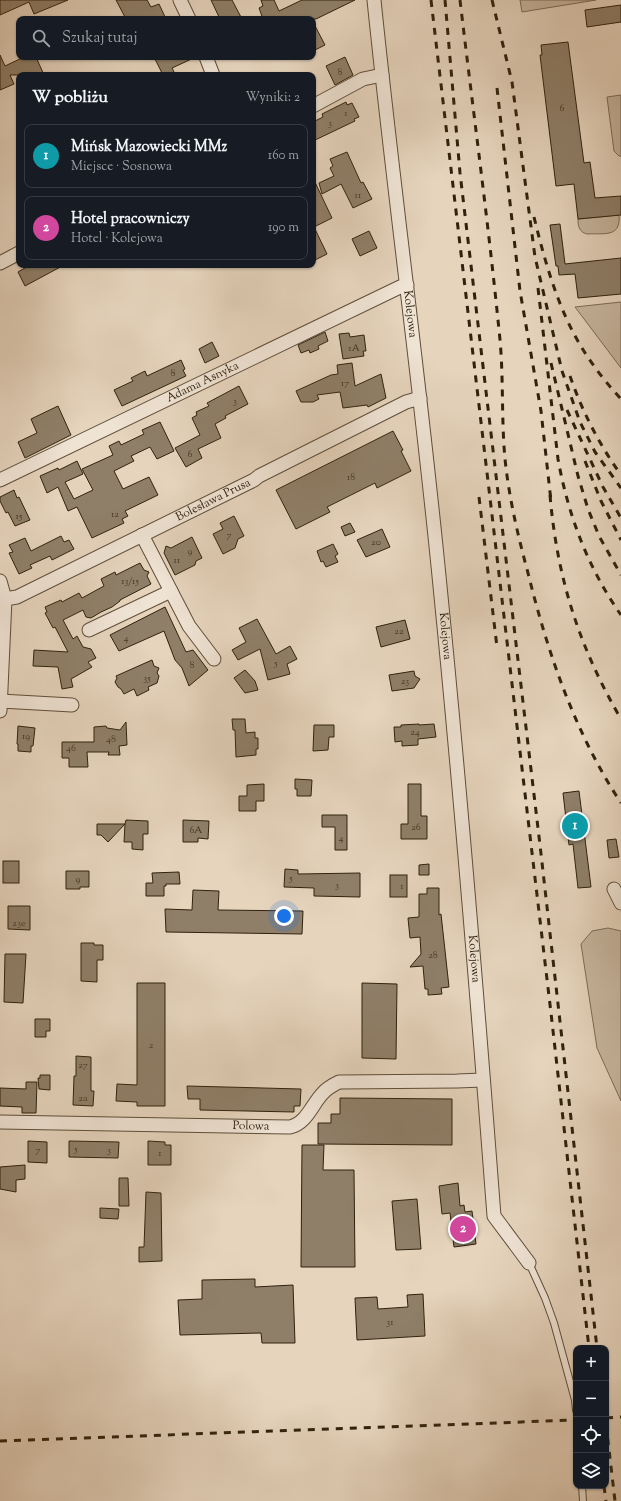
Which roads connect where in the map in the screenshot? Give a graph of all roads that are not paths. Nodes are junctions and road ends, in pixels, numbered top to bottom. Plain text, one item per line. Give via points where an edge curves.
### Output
1 (180, 0) edge
2 (374, 0) edge
3 (188, 16) edge
4 (207, 60) edge
5 (212, 72) edge
6 (382, 75) junction
7 (316, 104) edge
8 (16, 254) edge
9 (0, 262) edge
10 (407, 285) junction
11 (420, 398) junction
12 (0, 480) edge
13 (142, 535) junction
14 (0, 581) edge
15 (171, 591) junction
16 (5, 599) junction
17 (89, 630) dead end
18 (214, 659) dead end
19 (0, 704) edge
20 (72, 705) dead end
21 (614, 889) dead end
22 (621, 903) edge
23 (483, 1080) junction
24 (0, 1122) edge
25 (529, 1263) joint
26 (573, 1393) edge
27 (582, 1489) edge
28 (583, 1501) edge

1 - 3 street
2 - 6 street, Kolejowa
4 - 5 street
6 - 7 street via 363,80
6 - 10 street, Kolejowa
8 - 9 street
10 - 11 street, Kolejowa
10 - 12 street, Adama Asnyka
11 - 13 street, Bolesława Prusa via 406,402
11 - 23 street, Kolejowa via 465,847
13 - 15 street
13 - 16 street, Bolesława Prusa via 17,597
14 - 16 street
15 - 17 street
15 - 18 street via 189,626
16 - 19 street
19 - 20 street
21 - 22 street
23 - 24 street, Polowa via 339,1082 322,1093 300,1123 290,1127
23 - 25 street, Kolejowa via 494,1216
25 - 26 lane via 554,1323
27 - 28 lane

